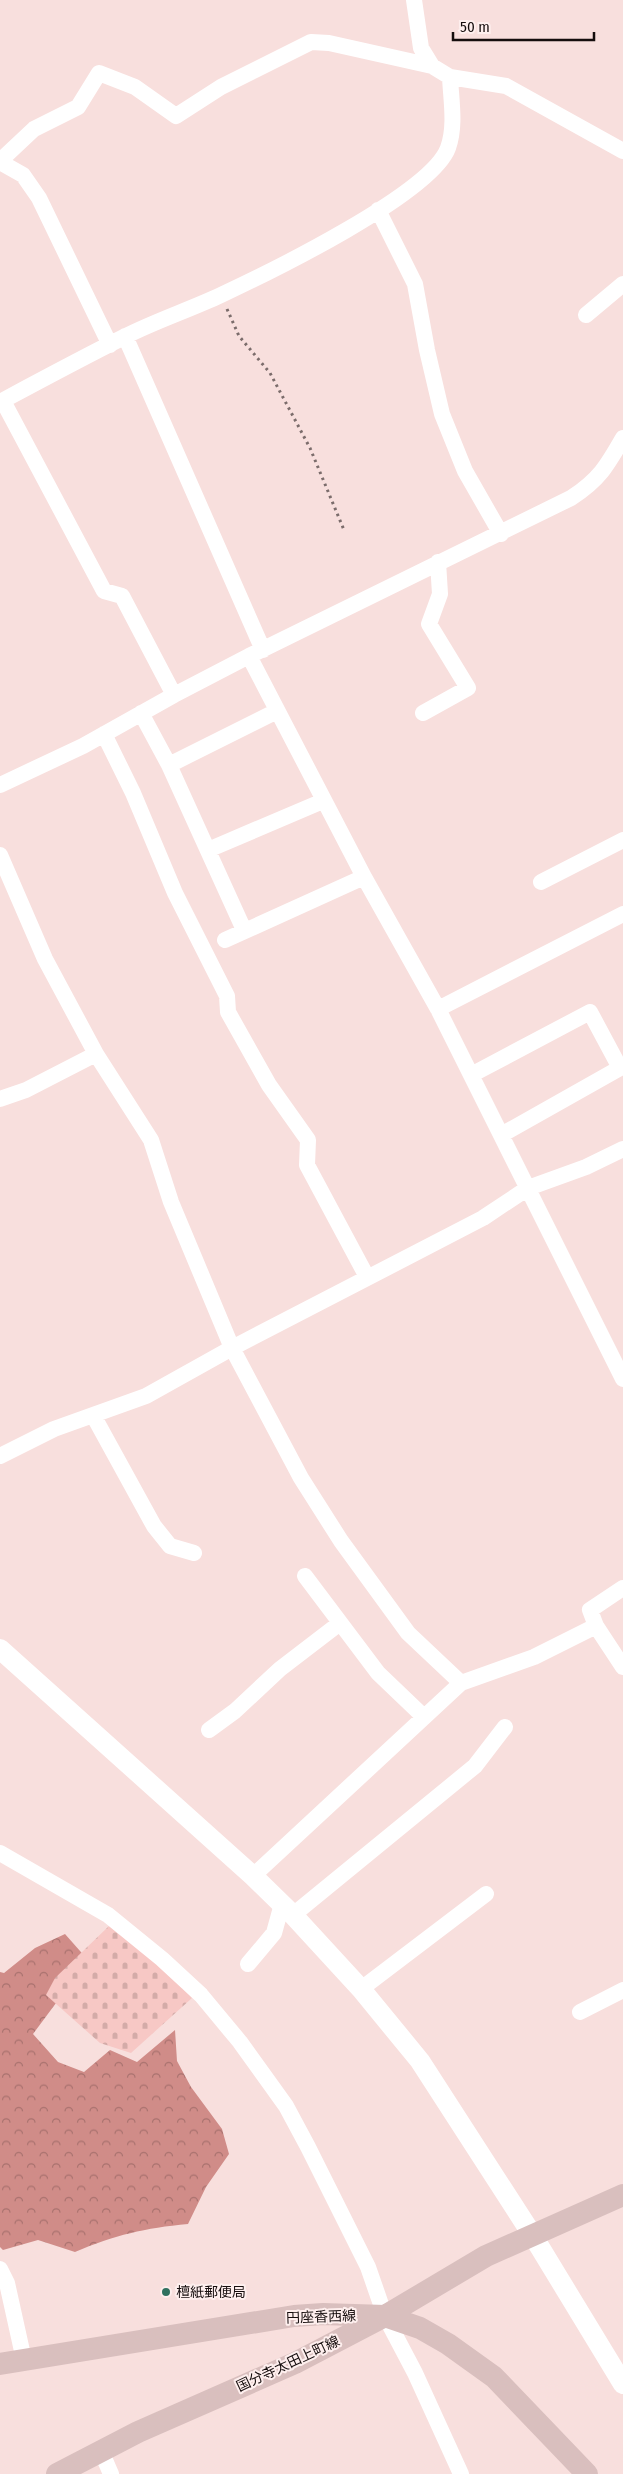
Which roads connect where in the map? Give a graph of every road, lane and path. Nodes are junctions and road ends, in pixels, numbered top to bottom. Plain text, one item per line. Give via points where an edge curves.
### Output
1 (414, 0) edge
2 (432, 66) junction
3 (450, 77) junction
4 (623, 151) edge
5 (0, 161) edge
6 (378, 210) junction
7 (623, 284) edge
8 (221, 295) junction
9 (586, 315) dead end
10 (125, 336) junction
11 (110, 345) junction
12 (1, 402) edge
13 (623, 438) edge
14 (344, 530) dead end
15 (500, 534) junction
16 (438, 562) junction
17 (256, 653) junction
18 (174, 695) junction
19 (277, 711) junction
20 (141, 713) junction
21 (423, 713) dead end
22 (104, 734) junction
23 (169, 765) junction
24 (0, 785) edge
25 (323, 801) junction
26 (623, 840) edge
27 (208, 850) junction
28 (0, 855) edge
29 (364, 878) junction
30 (541, 882) dead end
31 (623, 914) edge
32 (244, 930) junction
33 (226, 940) dead end
34 (438, 1009) junction
35 (96, 1054) junction
36 (471, 1074) junction
37 (0, 1099) edge
38 (501, 1135) junction
39 (623, 1149) edge
40 (528, 1188) junction
41 (367, 1277) junction
42 (232, 1348) junction
43 (623, 1380) edge
44 (93, 1415) junction
45 (0, 1456) edge
46 (194, 1553) dead end
47 (305, 1576) dead end
48 (623, 1588) edge
49 (340, 1623) junction
50 (596, 1626) junction
51 (0, 1649) edge
52 (623, 1667) edge
53 (461, 1683) junction
54 (424, 1717) junction
55 (505, 1727) dead end
56 (209, 1730) dead end
57 (0, 1852) edge
58 (253, 1876) junction
59 (486, 1894) dead end
60 (287, 1910) junction
61 (248, 1964) dead end
62 (361, 1989) junction
63 (623, 1990) edge
64 (580, 2012) dead end
65 (623, 2195) edge
66 (533, 2236) junction
67 (0, 2269) edge
68 (385, 2316) junction
69 (24, 2360) junction
70 (0, 2364) edge
71 (623, 2384) edge
72 (101, 2451) junction
73 (57, 2474) edge
74 (111, 2474) edge
75 (461, 2474) edge
76 (587, 2474) edge

1 - 2 street via 421,48
2 - 3 street
2 - 5 street via 329,43 311,42 221,87 176,116 135,87 99,73 78,107 34,129
3 - 4 street via 506,86
3 - 6 street via 452,122 448,149 432,170
5 - 11 street via 23,175 39,198
6 - 8 street
6 - 15 street via 415,284 426,350 442,414 465,471
7 - 9 street
8 - 10 street
8 - 14 path via 239,336 270,373 306,440
10 - 11 street
10 - 17 street
11 - 12 street
12 - 18 street via 104,591 122,596
13 - 15 street via 593,483 571,498
15 - 16 street
16 - 17 street
16 - 21 street via 440,594 429,624 468,688
17 - 18 street
17 - 19 street
18 - 20 street
19 - 23 street
19 - 25 street
20 - 22 street
20 - 23 street
22 - 24 street
22 - 41 street via 227,996 228,1012 269,1085 308,1140 307,1165
23 - 27 street
25 - 27 street
25 - 29 street
26 - 30 street
27 - 32 street
28 - 35 street via 46,959
29 - 32 street
29 - 34 street
31 - 34 street
32 - 33 street
34 - 36 street
35 - 37 street via 26,1090
35 - 42 street via 151,1140 171,1202
36 - 38 street
36 - 38 street via 590,1012 620,1068
38 - 40 street
39 - 40 street via 586,1167
40 - 41 street via 482,1218
40 - 43 street
41 - 42 street
42 - 44 street via 146,1396
42 - 53 street via 301,1478 341,1541 408,1633
44 - 45 street via 54,1429
44 - 46 street via 154,1526 170,1546
47 - 49 street
48 - 50 street via 590,1610
49 - 54 street via 378,1673
49 - 56 street
50 - 52 street
50 - 53 street via 534,1657
51 - 58 street
53 - 54 street
54 - 58 street
55 - 60 street via 475,1766
57 - 68 street via 108,1915 162,1959 207,2002 286,2106 368,2267
58 - 60 street
59 - 62 street
60 - 61 street via 274,1933
60 - 62 street
62 - 66 street via 420,2061
63 - 64 street
65 - 66 main road, 国分寺太田上町線
66 - 68 main road, 国分寺太田上町線 via 486,2256
66 - 71 street
67 - 69 street via 7,2283
68 - 69 main road, 円座香西線 via 294,2316
68 - 72 main road, 国分寺太田上町線 via 295,2363
68 - 75 street
68 - 76 main road, 円座香西線 via 404,2321 434,2336 494,2377
69 - 70 main road, 円座香西線
72 - 73 main road, 国分寺太田上町線
72 - 74 street

